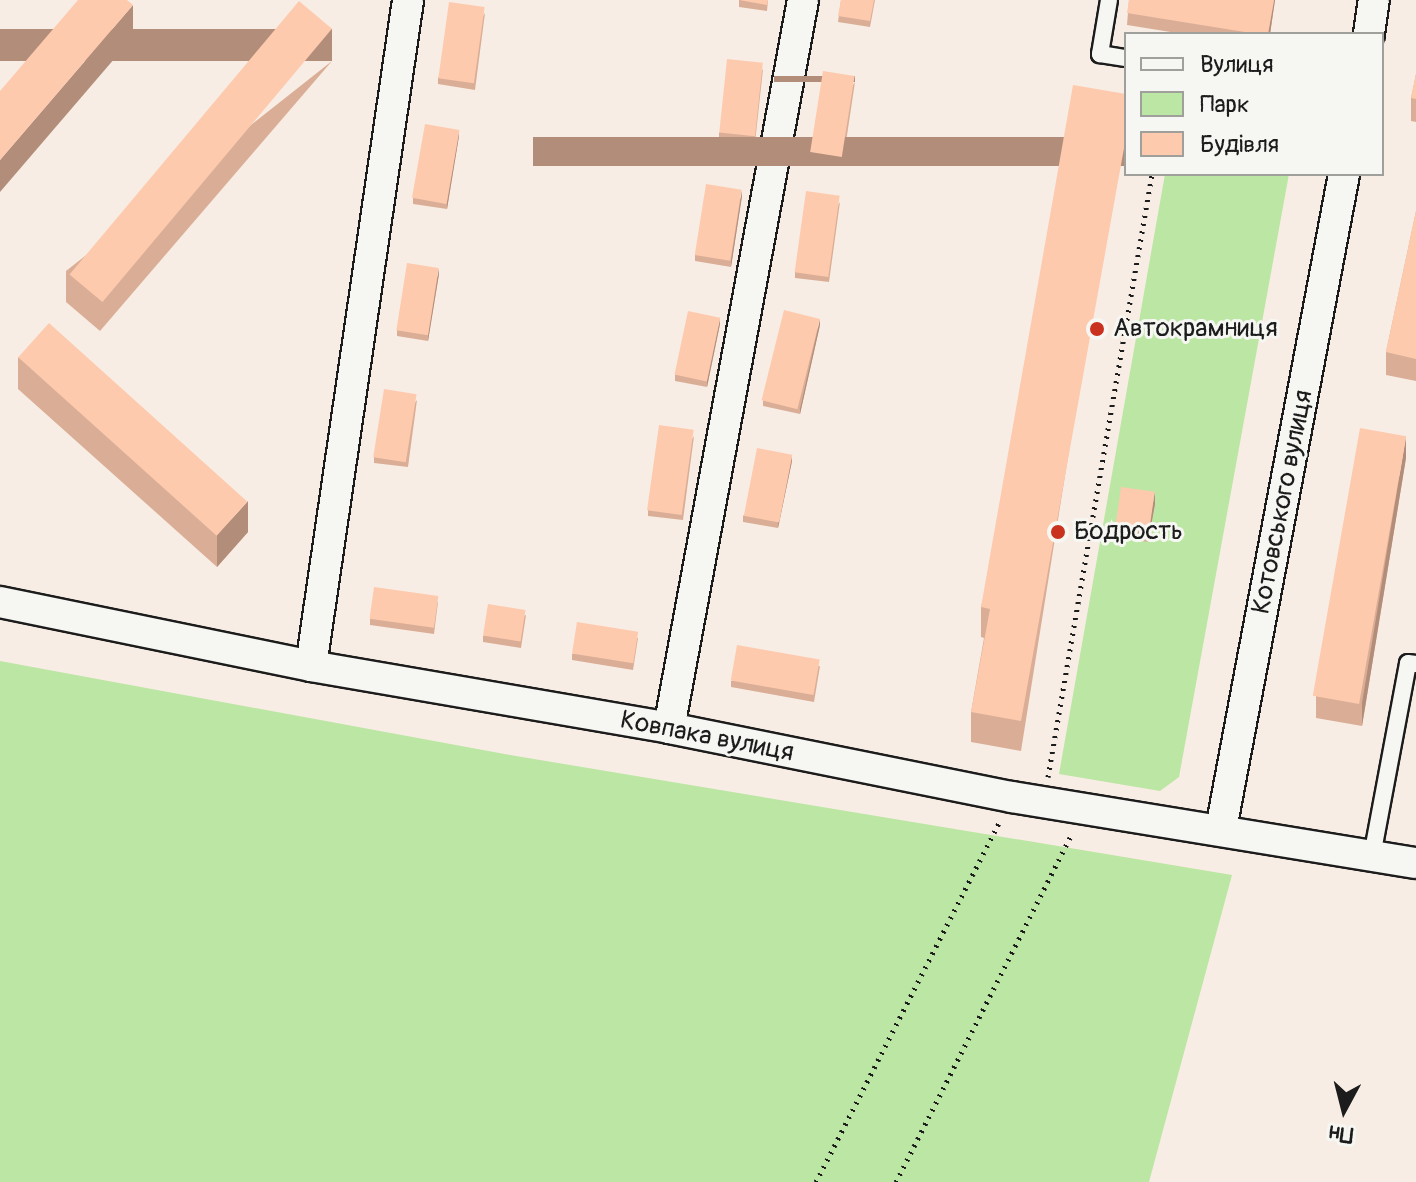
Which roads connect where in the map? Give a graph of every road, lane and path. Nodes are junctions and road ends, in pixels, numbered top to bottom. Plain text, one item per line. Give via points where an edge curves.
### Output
1 (408, 0) edge
2 (803, 0) edge
3 (1109, 0) edge
4 (1374, 0) edge
5 (1369, 32) edge
6 (1124, 58) edge
7 (1152, 176) edge
8 (1344, 176) edge
9 (0, 602) edge
10 (1416, 664) edge
11 (311, 666) junction
12 (669, 728) junction
13 (1012, 797) junction
14 (1044, 801) junction
15 (1085, 808) junction
16 (1221, 829) junction
17 (1372, 856) junction
18 (1416, 863) edge
19 (816, 1182) edge
20 (896, 1182) edge

1 - 11 street
2 - 12 street
3 - 6 lane via 1100,54
4 - 5 street
7 - 14 path
8 - 16 street, Котовського вулиця
9 - 11 street, Ковпака вулиця
10 - 17 lane via 1408,663
11 - 12 street, Ковпака вулиця
12 - 13 street, Ковпака вулиця
13 - 14 street, Ковпака вулиця
13 - 19 path
14 - 15 street, Ковпака вулиця
15 - 16 street, Ковпака вулиця
15 - 20 path
16 - 17 street, Ковпака вулиця
17 - 18 street, Ковпака вулиця

